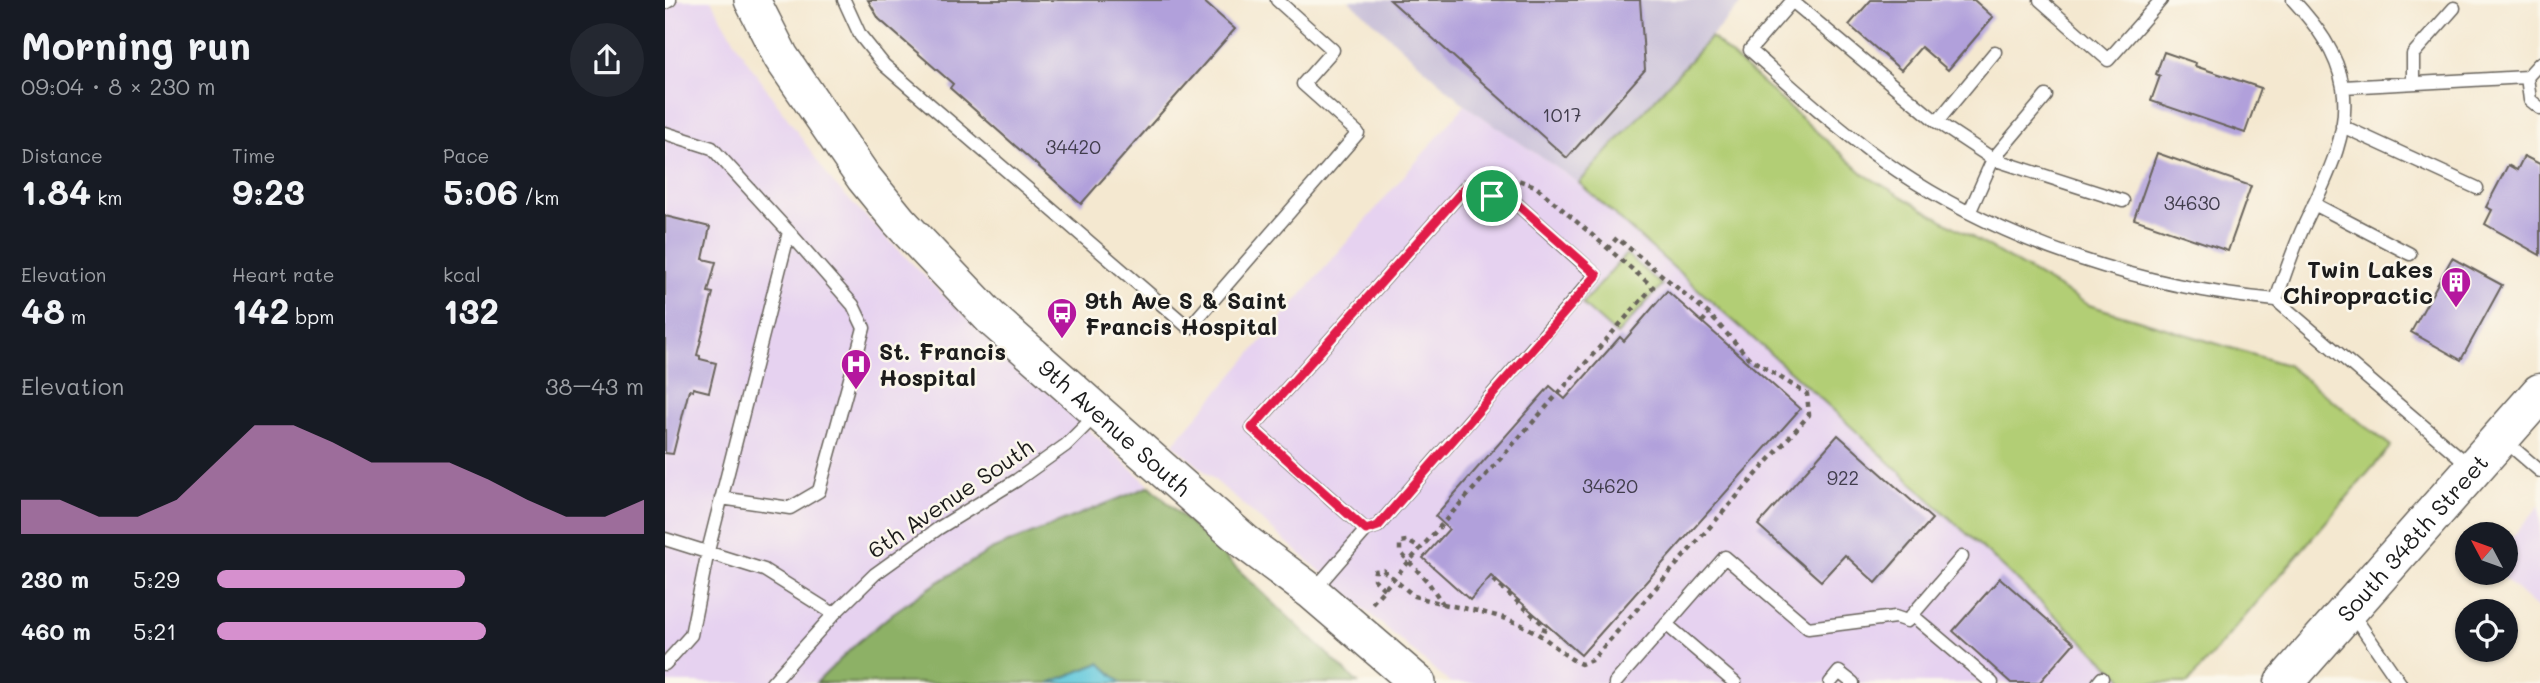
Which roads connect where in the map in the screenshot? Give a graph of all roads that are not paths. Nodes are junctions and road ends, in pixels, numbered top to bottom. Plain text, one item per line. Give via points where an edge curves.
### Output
1 (670, 0) edge
2 (752, 0) edge
3 (844, 0) edge
4 (1277, 0) edge
5 (2040, 0) edge
6 (2161, 0) edge
7 (2293, 0) edge
8 (1792, 1) edge
9 (665, 3) edge
10 (2454, 8) dead end
11 (1995, 52) dead end
12 (2540, 63) edge
13 (2527, 77) junction
14 (2413, 83) junction
15 (2343, 87) junction
16 (2046, 96) dead end
17 (2540, 108) edge
18 (1937, 122) junction
19 (2342, 126) junction
20 (665, 133) edge
21 (1993, 159) junction
22 (2477, 188) dead end
23 (2123, 201) dead end
24 (2314, 204) junction
25 (1969, 211) junction
26 (789, 232) junction
27 (2410, 254) dead end
28 (2276, 300) junction
29 (2540, 393) edge
30 (1098, 413) junction
31 (2501, 438) junction
32 (2473, 469) junction
33 (2540, 471) edge
34 (721, 498) junction
35 (1366, 530) junction
36 (665, 539) edge
37 (708, 551) junction
38 (1962, 556) dead end
39 (1312, 592) junction
40 (2349, 609) junction
41 (834, 614) junction
42 (1912, 615) junction
43 (1666, 624) junction
44 (665, 664) edge
45 (772, 683) edge
46 (1418, 683) edge
47 (1615, 683) edge
48 (1735, 683) edge
49 (1830, 683) edge
50 (1853, 683) edge
51 (1993, 683) edge
52 (2284, 683) edge
53 (2400, 683) edge

1 - 9 lane
2 - 30 street, 9th Avenue South via 781,57 899,221 991,318
3 - 4 lane via 860,35 884,65 1189,328 1358,133 1303,84 1333,50
5 - 6 lane via 2108,60
7 - 15 lane via 2324,37
8 - 18 lane
8 - 25 lane via 1750,50 1896,170
10 - 14 lane via 2413,54
11 - 18 lane
12 - 13 lane
13 - 14 lane
13 - 17 lane via 2530,100
14 - 15 lane
15 - 19 lane
16 - 21 lane
18 - 21 lane
19 - 22 lane
19 - 24 lane
20 - 26 lane via 712,148
21 - 23 lane
21 - 25 lane
24 - 27 lane
24 - 28 lane
25 - 28 lane via 2107,268 2170,285
26 - 34 lane
26 - 34 lane via 853,305 864,328 819,491 790,508
28 - 32 lane
29 - 31 main road, South 348th Street
30 - 39 street, 9th Avenue South via 1245,542
30 - 41 lane, 6th Avenue South via 1066,445 875,574
31 - 32 main road, South 348th Street
31 - 33 lane
32 - 40 main road, South 348th Street
34 - 37 lane
35 - 35 lane via 1378,526 1597,275 1518,205 1467,186 1252,428
35 - 39 lane
36 - 37 lane
37 - 41 lane via 764,570
37 - 44 lane via 691,635
38 - 42 lane
39 - 46 street, 9th Avenue South
40 - 52 main road, South 348th Street
40 - 53 lane
41 - 45 lane, 6th Avenue South
42 - 43 lane via 1907,621 1895,617 1808,628 1725,557
42 - 51 lane
43 - 47 lane
43 - 48 lane
49 - 50 lane via 1839,672

